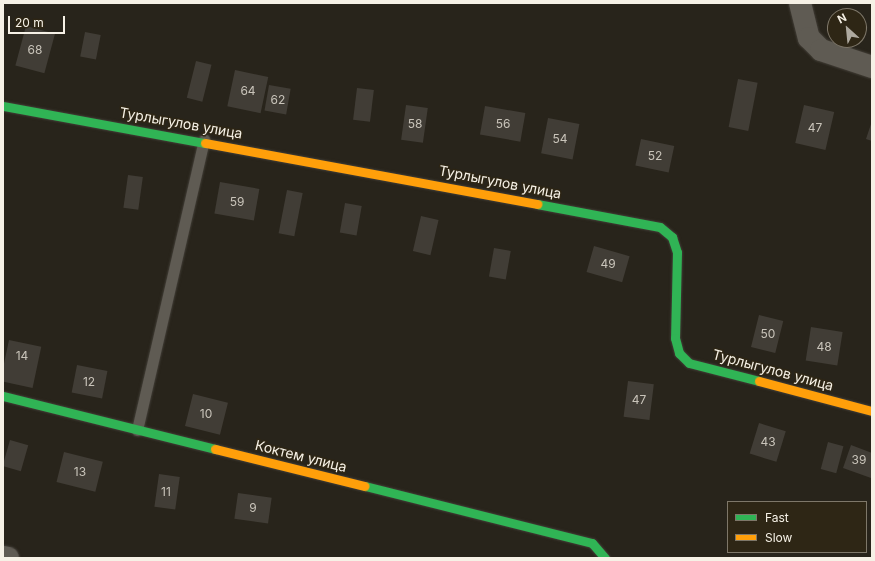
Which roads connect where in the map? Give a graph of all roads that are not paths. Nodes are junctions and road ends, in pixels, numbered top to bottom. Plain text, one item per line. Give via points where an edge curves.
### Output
1 (800, 3) edge
2 (872, 67) edge
3 (3, 106) edge
4 (204, 140) junction
5 (3, 396) edge
6 (872, 411) edge
7 (137, 430) junction
8 (3, 557) edge
9 (8, 558) edge
10 (605, 558) edge

1 - 2 street via 809,38 822,50
3 - 4 street, Турлыгулов улица
4 - 6 street, Турлыгулов улица via 660,227 672,237 677,252 675,338 679,353 689,363
4 - 7 lane
5 - 7 street, Коктем улица
7 - 10 street, Коктем улица via 592,543
8 - 9 street

